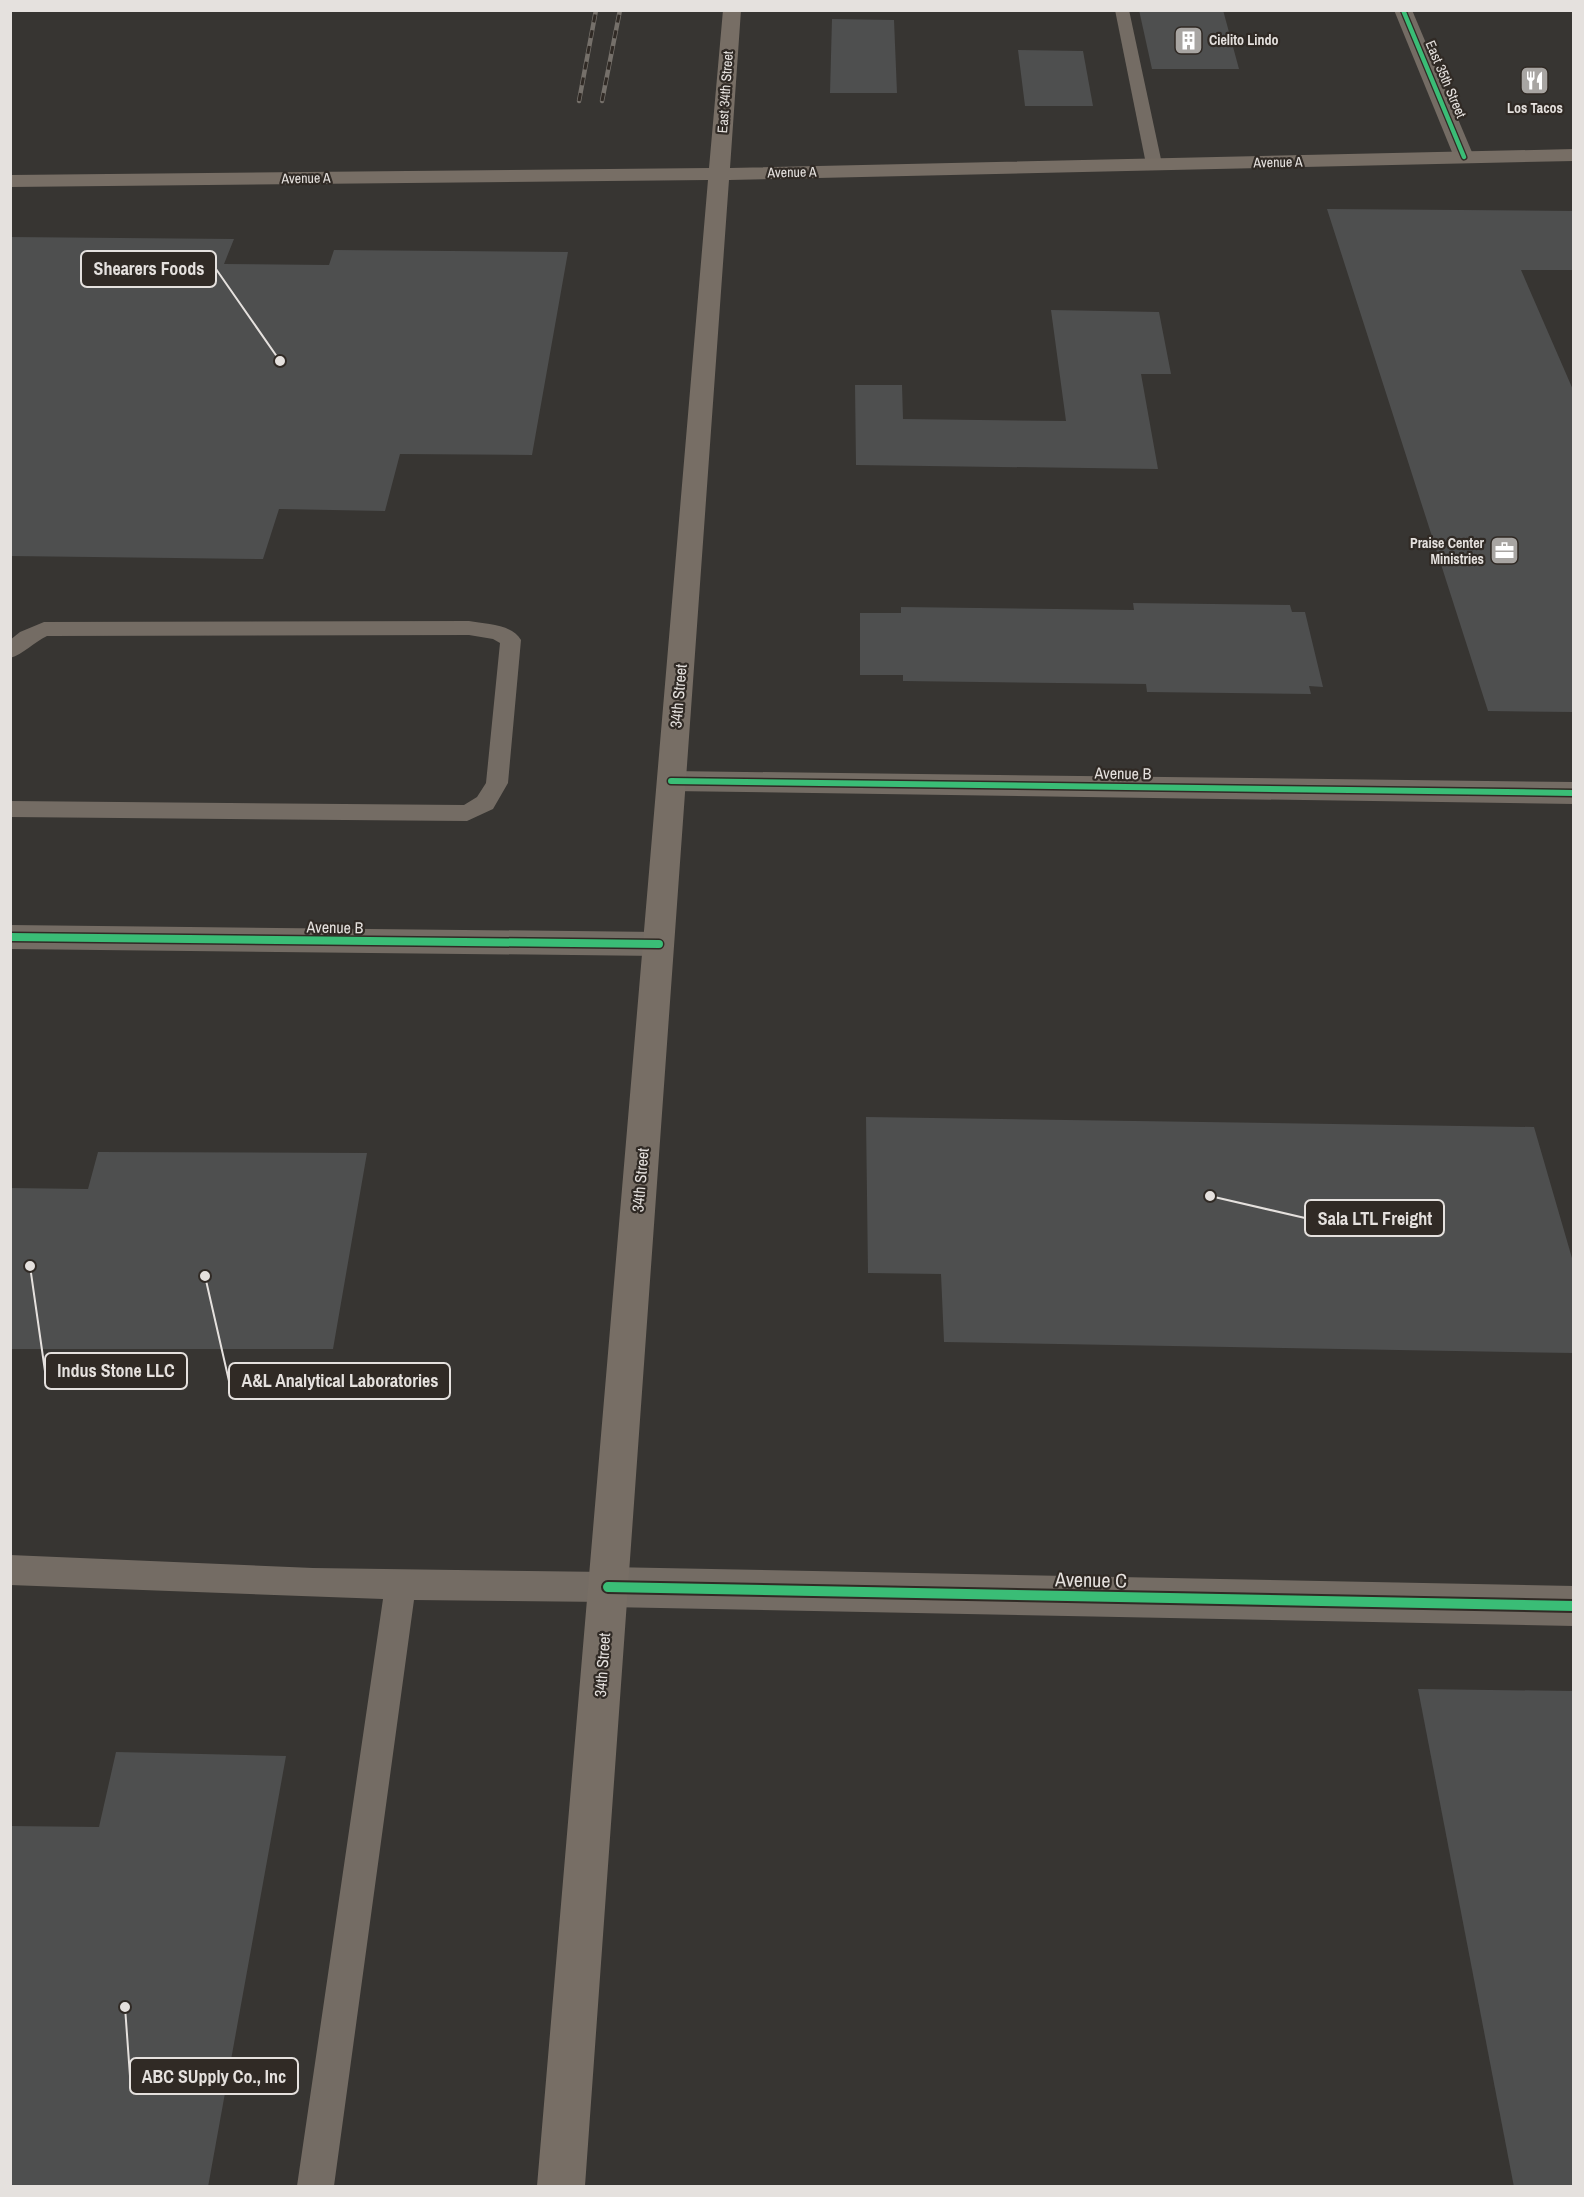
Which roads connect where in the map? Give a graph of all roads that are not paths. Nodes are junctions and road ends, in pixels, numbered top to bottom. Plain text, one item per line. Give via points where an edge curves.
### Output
1 (732, 10) edge
2 (1122, 10) edge
3 (1403, 10) edge
4 (1574, 155) edge
5 (1464, 158) junction
6 (1154, 164) junction
7 (719, 174) junction
8 (10, 181) edge
9 (10, 651) edge
10 (671, 781) junction
11 (1574, 792) edge
12 (10, 809) edge
13 (10, 937) edge
14 (659, 944) junction
15 (10, 1570) edge
16 (401, 1584) junction
17 (608, 1587) junction
18 (1574, 1606) edge
19 (316, 2187) edge
20 (561, 2187) edge

1 - 7 main road, East 34th Street
2 - 6 lane
3 - 5 street, East 35th Street
4 - 5 main road, Avenue A
5 - 6 main road, Avenue A
6 - 7 main road, Avenue A
7 - 8 main road, Avenue A
7 - 10 main road, 34th Street
9 - 12 lane via 44,629 469,628 498,633 510,640 497,783 485,803 466,813
10 - 11 street, Avenue B
10 - 14 main road, 34th Street
13 - 14 street, Avenue B
14 - 17 main road, 34th Street
15 - 16 lane
16 - 17 lane
16 - 19 lane
17 - 18 street, Avenue C
17 - 20 main road, 34th Street

